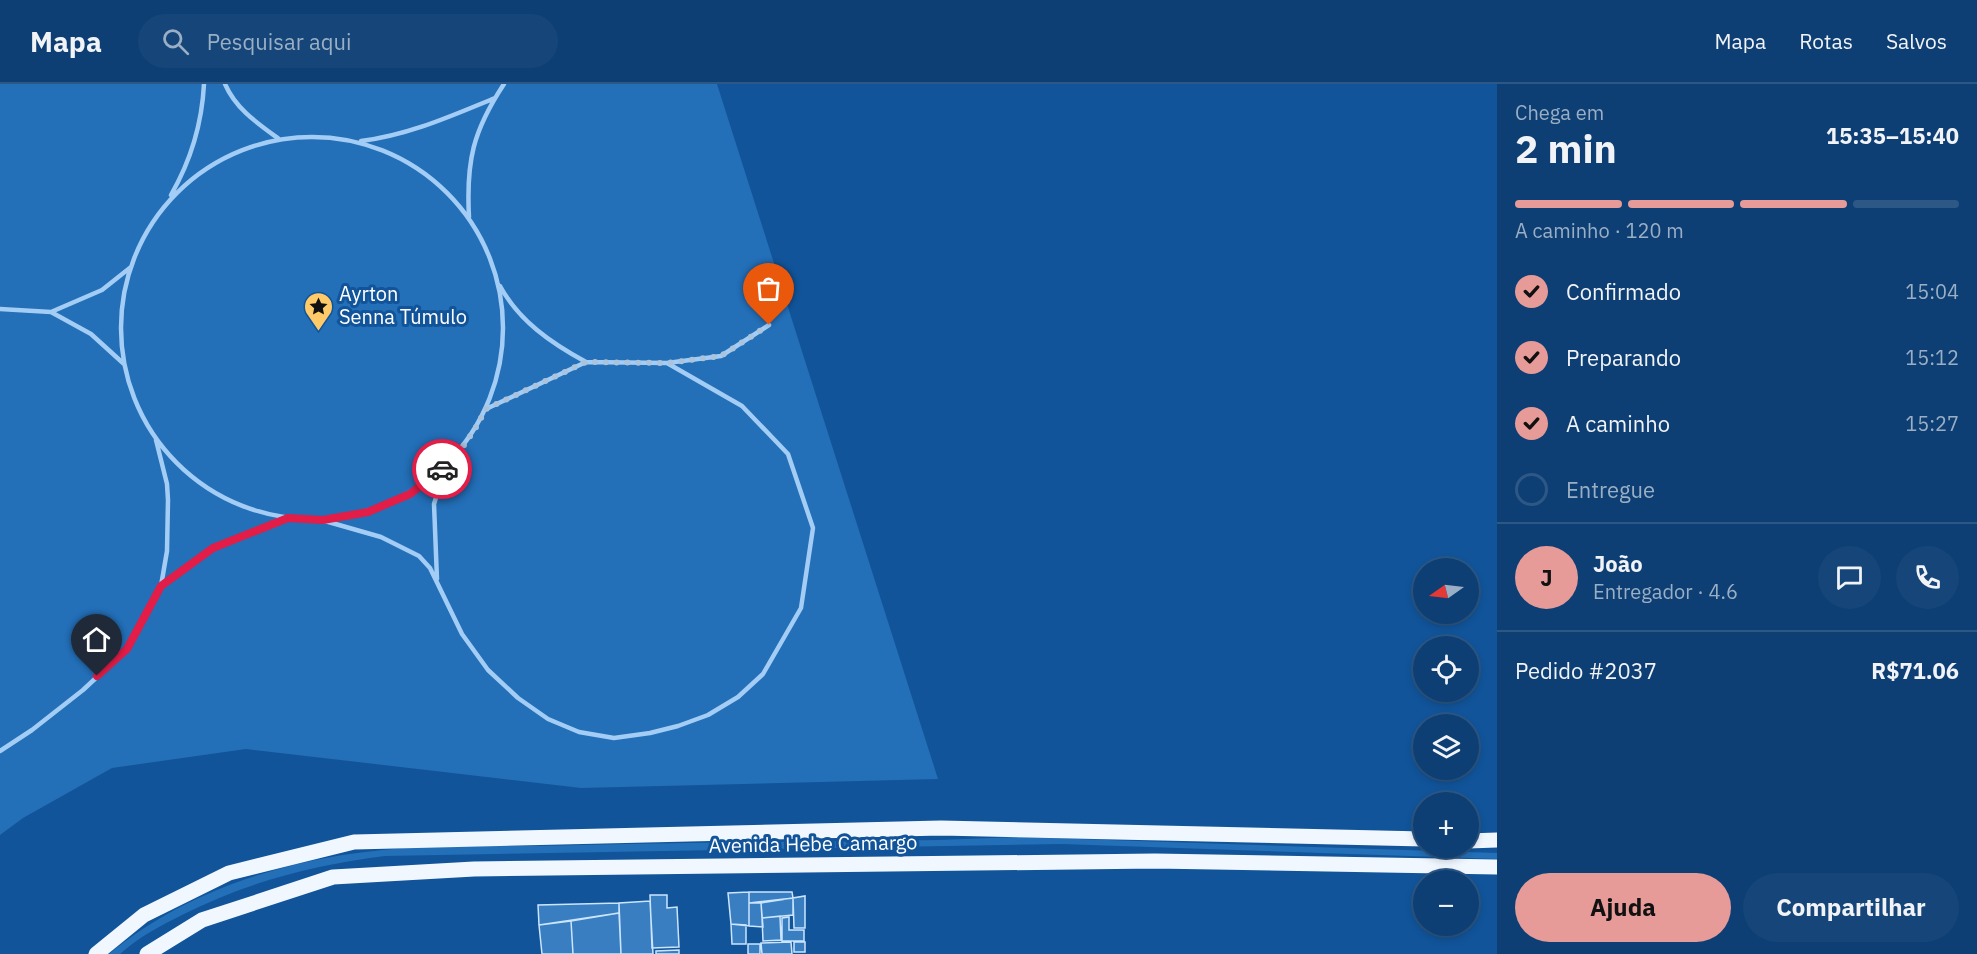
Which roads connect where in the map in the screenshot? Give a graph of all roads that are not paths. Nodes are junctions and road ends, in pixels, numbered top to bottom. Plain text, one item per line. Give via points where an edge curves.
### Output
1 (204, 84) edge
2 (225, 84) edge
3 (504, 84) edge
4 (495, 98) junction
5 (279, 139) junction
6 (358, 141) junction
7 (168, 201) junction
8 (469, 217) junction
9 (131, 267) junction
10 (498, 283) junction
11 (0, 309) edge
12 (51, 312) junction
13 (769, 325) dead end
14 (586, 362) junction
15 (667, 363) junction
16 (124, 365) junction
17 (486, 409) junction
18 (156, 438) junction
19 (446, 466) junction
20 (288, 518) junction
21 (323, 520) junction
22 (437, 581) junction
23 (161, 586) junction
24 (0, 751) edge
25 (1413, 840) edge
26 (1497, 840) edge
27 (1479, 841) edge
28 (1497, 867) edge
29 (96, 954) edge
30 (147, 954) edge

1 - 7 lane via 189,157
2 - 5 lane via 232,99
3 - 4 lane
4 - 6 lane via 417,129
4 - 8 lane via 476,135 470,160
5 - 6 lane via 305,136
5 - 7 lane via 229,154 186,183
6 - 8 lane via 416,167
7 - 9 lane via 144,236
8 - 10 lane
9 - 12 lane via 102,290
9 - 16 lane via 122,315
10 - 14 lane via 520,315 551,341
10 - 17 lane via 502,308 501,360
11 - 12 lane
12 - 16 lane via 92,334
13 - 15 lane via 721,356
14 - 15 lane
14 - 17 lane
15 - 22 lane via 742,406 788,454 813,528 801,608 763,674 738,697 708,715 678,726 614,738 579,732 548,719 518,699 488,670 462,634
16 - 18 lane via 142,415
17 - 19 lane
18 - 20 lane via 172,459 214,492 262,513
18 - 23 lane via 168,500 167,551
19 - 21 lane via 389,504
19 - 22 lane via 434,504
20 - 21 lane
20 - 23 lane via 213,548
21 - 22 lane via 406,548 419,556
23 - 24 lane via 127,649 33,730
25 - 29 main road, Avenida Hebe Camargo via 941,828 354,842 229,873 144,915
26 - 27 main road
28 - 30 main road, Avenida Hebe Camargo via 1155,861 474,869 333,877 202,920

